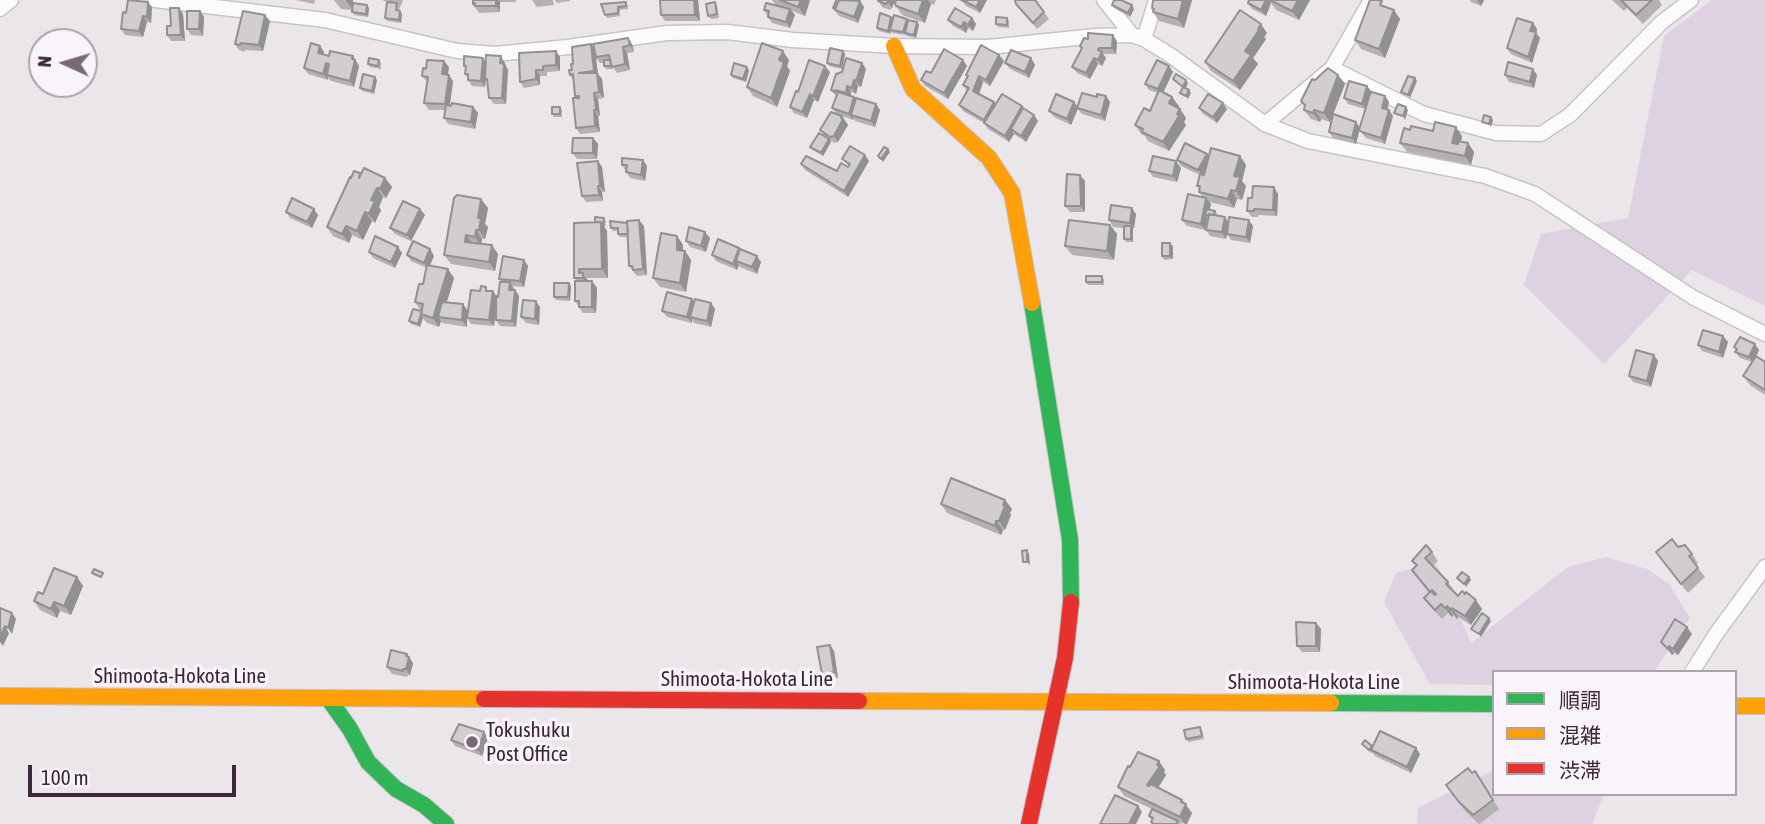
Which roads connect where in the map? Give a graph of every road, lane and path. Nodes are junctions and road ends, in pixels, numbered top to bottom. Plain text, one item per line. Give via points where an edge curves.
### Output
1 (11, 0) edge
2 (155, 0) edge
3 (1104, 0) edge
4 (1156, 0) edge
5 (1371, 0) edge
6 (1691, 0) edge
7 (0, 9) edge
8 (1138, 37) junction
9 (894, 46) junction
10 (1332, 68) junction
11 (1265, 124) junction
12 (1765, 334) edge
13 (1765, 567) edge
14 (1693, 670) edge
15 (0, 696) edge
16 (328, 698) junction
17 (1055, 702) junction
18 (1492, 704) edge
19 (1737, 706) edge
20 (1765, 706) edge
21 (446, 824) edge
22 (1029, 824) edge

1 - 7 street
2 - 9 street via 325,20 457,51 495,54 679,33 727,32
3 - 8 street
4 - 8 street
5 - 10 street
6 - 10 street via 1661,22 1570,115 1541,134 1496,133 1424,114
8 - 9 street via 1095,36 988,47
8 - 11 street
9 - 17 main road via 913,89 989,158 1012,192 1070,540 1070,622
10 - 11 street
11 - 12 street via 1308,142 1485,176 1535,194 1694,298
13 - 14 street
15 - 16 main road, Shimoota-Hokota Line
16 - 17 main road, Shimoota-Hokota Line
16 - 21 main road via 368,762 396,789 424,804
17 - 18 main road, Shimoota-Hokota Line
17 - 22 main road
19 - 20 main road

